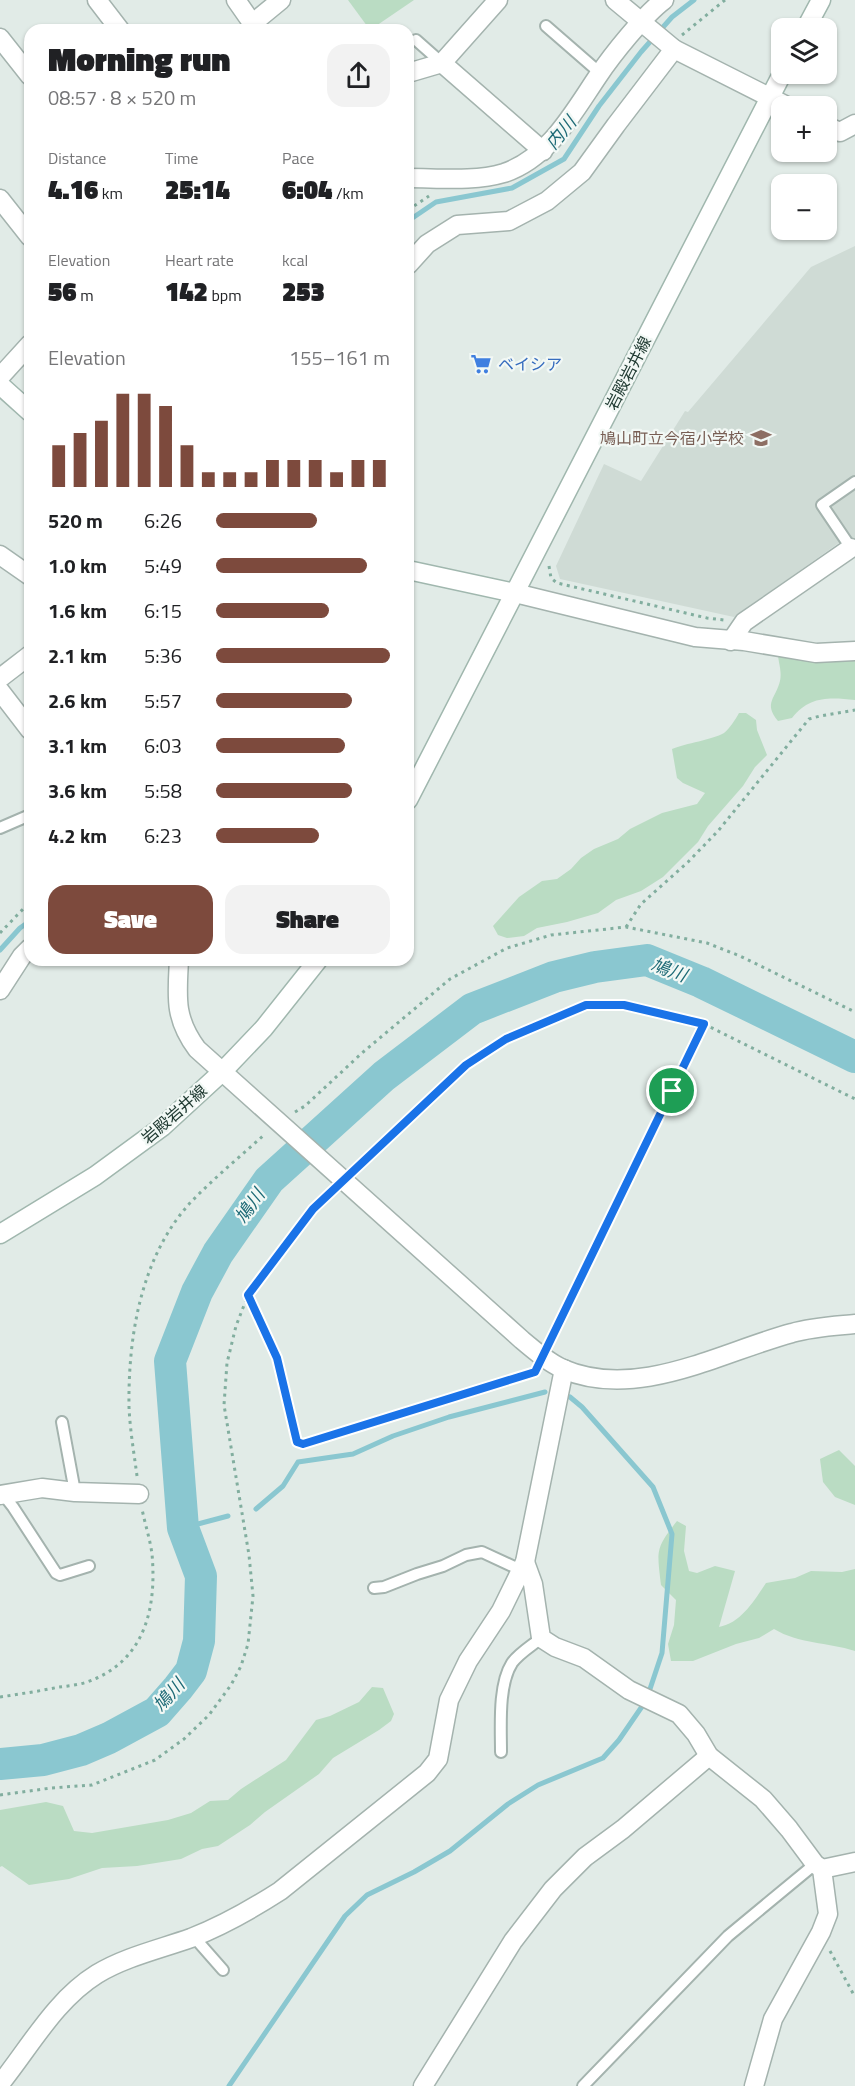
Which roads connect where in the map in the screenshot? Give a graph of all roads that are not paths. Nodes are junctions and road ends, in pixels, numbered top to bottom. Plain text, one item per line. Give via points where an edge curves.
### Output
1 (97, 0) edge
2 (236, 0) edge
3 (281, 0) edge
4 (498, 0) edge
5 (615, 0) edge
6 (664, 0) edge
7 (821, 0) edge
8 (811, 18) edge
9 (642, 22) junction
10 (115, 24) edge
11 (254, 24) edge
12 (257, 24) edge
13 (546, 26) dead end
14 (0, 38) edge
15 (416, 39) dead end
16 (674, 49) junction
17 (442, 63) junction
18 (24, 68) edge
19 (414, 71) edge
20 (600, 73) junction
21 (777, 84) edge
22 (770, 97) junction
23 (855, 124) edge
24 (837, 131) edge
25 (543, 151) junction
26 (414, 178) edge
27 (0, 199) edge
28 (24, 229) edge
29 (414, 258) edge
30 (24, 350) edge
31 (0, 376) edge
32 (0, 386) edge
33 (24, 407) edge
34 (855, 482) edge
35 (851, 548) joint
36 (0, 555) edge
37 (414, 571) edge
38 (24, 572) edge
39 (515, 593) junction
40 (731, 641) junction
41 (855, 651) edge
42 (24, 660) edge
43 (0, 678) edge
44 (0, 691) edge
45 (24, 722) edge
46 (414, 788) edge
47 (24, 818) edge
48 (0, 828) edge
49 (24, 954) edge
50 (179, 966) edge
51 (313, 966) edge
52 (0, 990) edge
53 (222, 1072) junction
54 (0, 1234) edge
55 (855, 1324) edge
56 (564, 1369) junction
57 (62, 1422) dead end
58 (1, 1492) edge
59 (75, 1492) junction
60 (139, 1494) road end
61 (88, 1566) dead end
62 (523, 1566) junction
63 (374, 1588) dead end
64 (541, 1638) junction
65 (501, 1752) dead end
66 (709, 1756) junction
67 (855, 1862) edge
68 (819, 1867) junction
69 (194, 1936) junction
70 (223, 1970) dead end
71 (0, 2084) edge
72 (423, 2086) edge
73 (583, 2086) edge
74 (754, 2086) edge

1 - 10 street
2 - 11 street
3 - 12 street
4 - 17 street
5 - 9 street
6 - 9 street
7 - 8 street
9 - 16 street
9 - 20 street
13 - 20 lane
14 - 18 street
15 - 17 lane
16 - 22 street
16 - 29 street via 582,172 547,201 509,221 457,225 427,244
17 - 19 street
17 - 25 street
20 - 25 street
21 - 22 street, 岩殿岩井線
22 - 39 street, 岩殿岩井線
23 - 24 street
25 - 26 street via 506,172 482,178
27 - 28 street
30 - 31 street
32 - 33 street
34 - 35 lane via 822,504
35 - 40 street via 744,622
36 - 38 street
37 - 39 street
39 - 40 street via 695,637
39 - 46 street, 岩殿岩井線
40 - 41 street via 816,653
42 - 43 street
44 - 45 street
47 - 48 lane
49 - 52 street
50 - 53 street via 179,1017 197,1049
51 - 53 street, 岩殿岩井線 via 264,1028
53 - 54 street, 岩殿岩井線 via 130,1152
53 - 56 street via 542,1357
55 - 56 street via 794,1332 657,1376 614,1380
56 - 62 street
57 - 59 lane
58 - 59 street via 42,1488
58 - 61 lane via 56,1573
59 - 60 street
62 - 63 lane via 482,1552
62 - 64 street via 533,1584
62 - 69 street via 449,1700 438,1759 427,1773 280,1891
64 - 65 lane via 513,1662 508,1676 501,1698
64 - 66 street via 584,1658 629,1690 679,1714
66 - 68 street via 763,1799
66 - 72 street via 585,1857 553,1889 513,1941
67 - 68 street
68 - 73 lane via 728,1936
68 - 74 street via 828,1914 773,2019
69 - 70 lane
69 - 71 street via 122,1962 76,1990

